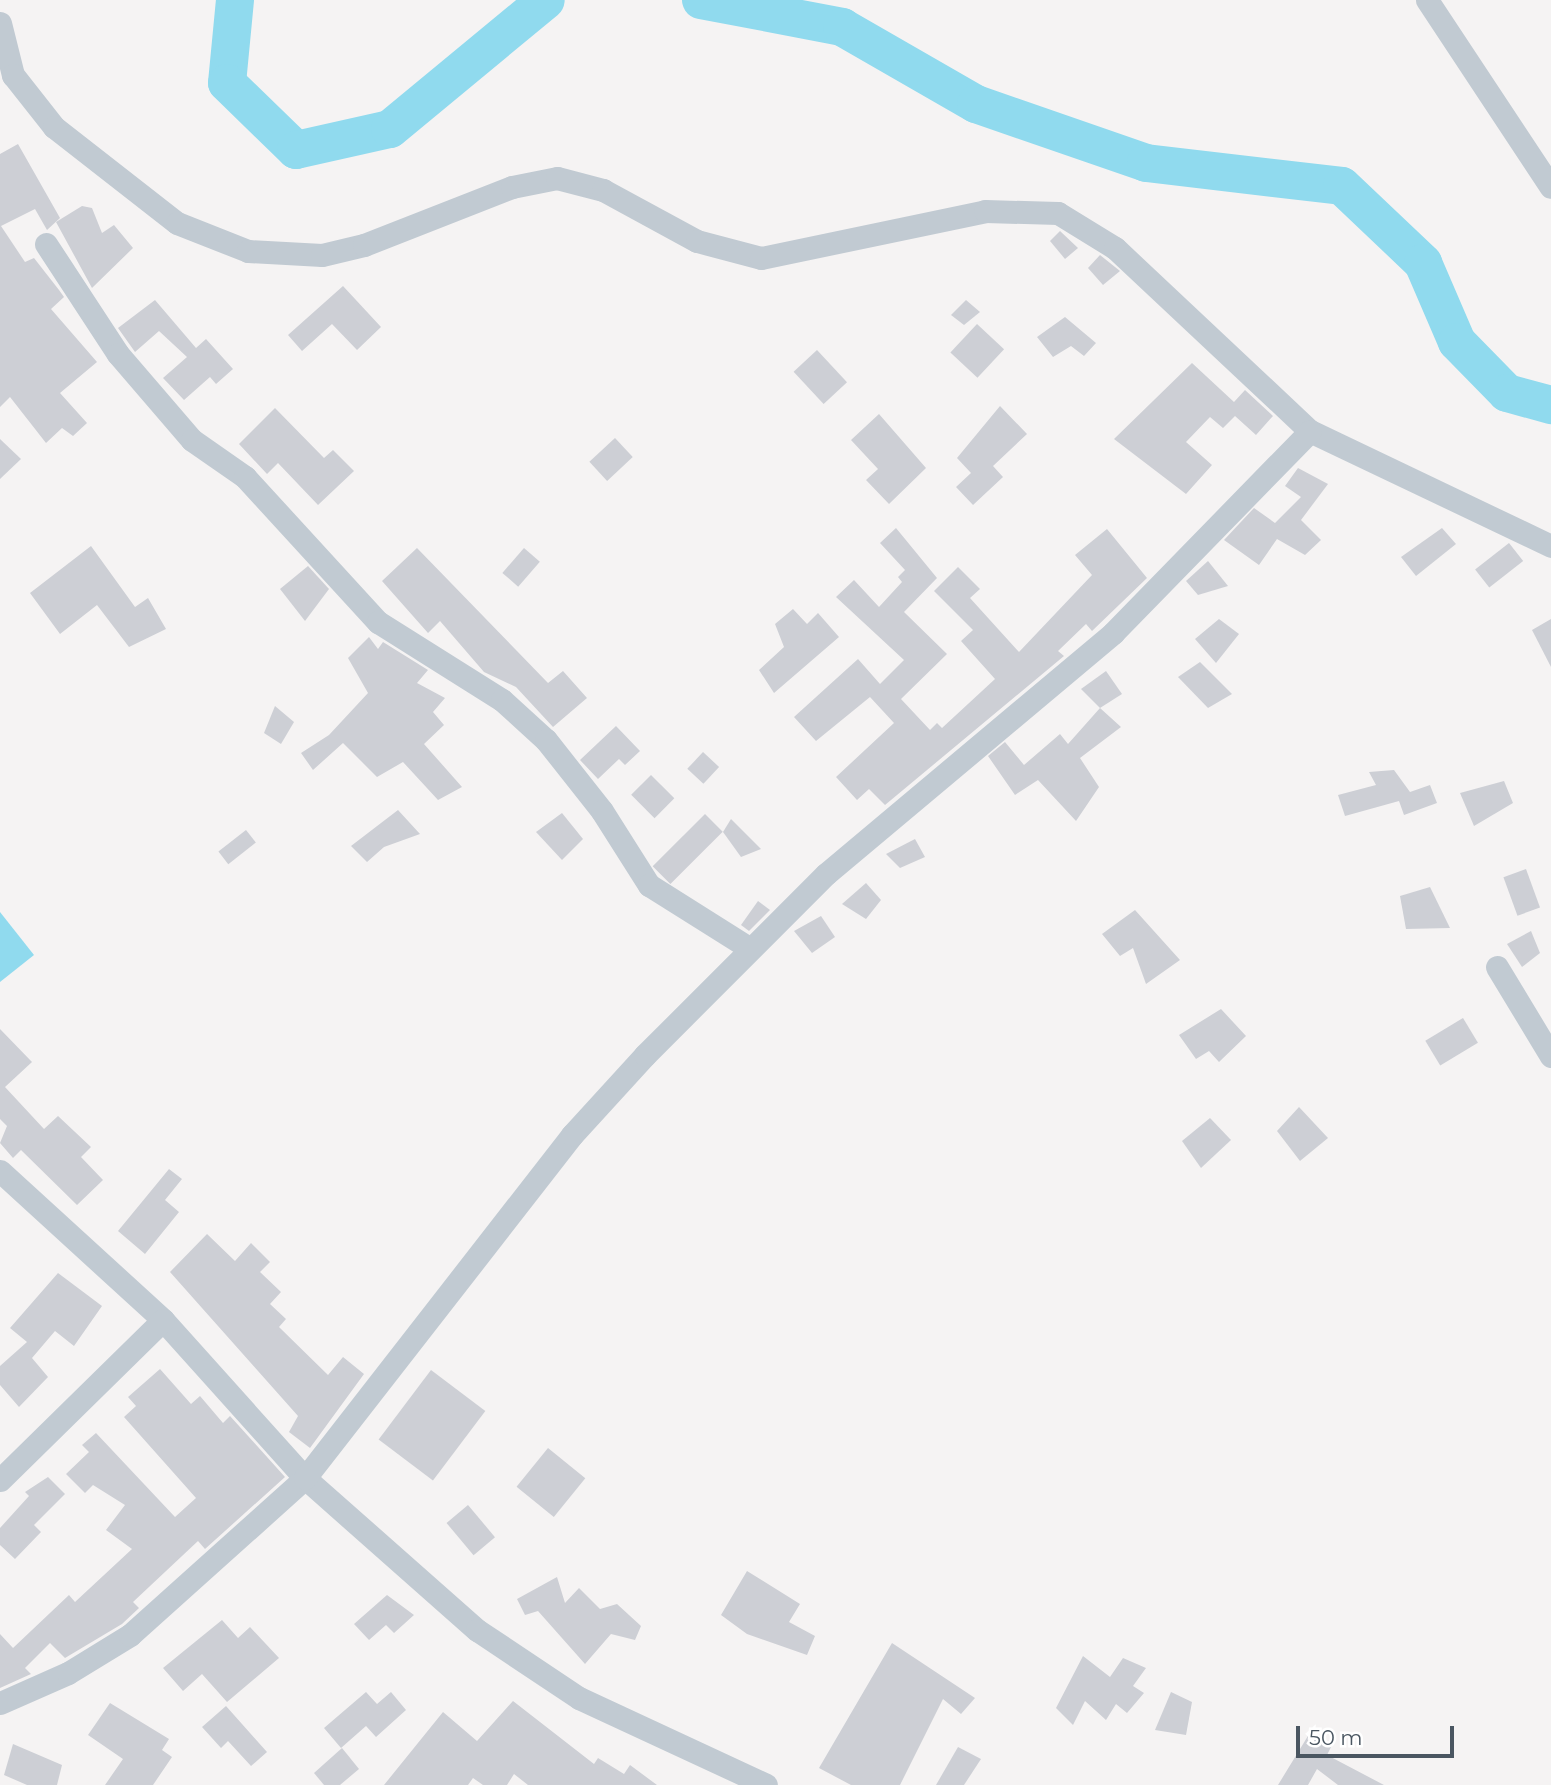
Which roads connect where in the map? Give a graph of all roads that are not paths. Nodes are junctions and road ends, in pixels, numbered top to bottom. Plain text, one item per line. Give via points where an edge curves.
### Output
1 (1427, 0) edge
2 (0, 23) edge
3 (1551, 187) edge
4 (46, 244) dead end
5 (1310, 431) junction
6 (1551, 546) edge
7 (749, 948) junction
8 (1497, 967) dead end
9 (1551, 1056) edge
10 (0, 1171) edge
11 (163, 1320) junction
12 (305, 1478) junction
13 (0, 1480) edge
14 (0, 1703) edge
15 (766, 1785) edge

1 - 3 street
2 - 5 street via 13,75 54,127 177,223 248,251 321,255 364,245 512,187 557,178 603,190 697,241 761,258 985,211 1034,208 1079,222 1115,248
4 - 7 street via 118,354 192,440 254,486 378,622 502,701 546,740 603,811 649,885
5 - 6 street
5 - 7 street via 1113,633 833,868
7 - 12 street via 572,1135
8 - 9 street
10 - 11 street
11 - 12 street
11 - 13 street
12 - 14 street via 130,1635 68,1673
12 - 15 street via 477,1630 579,1698

